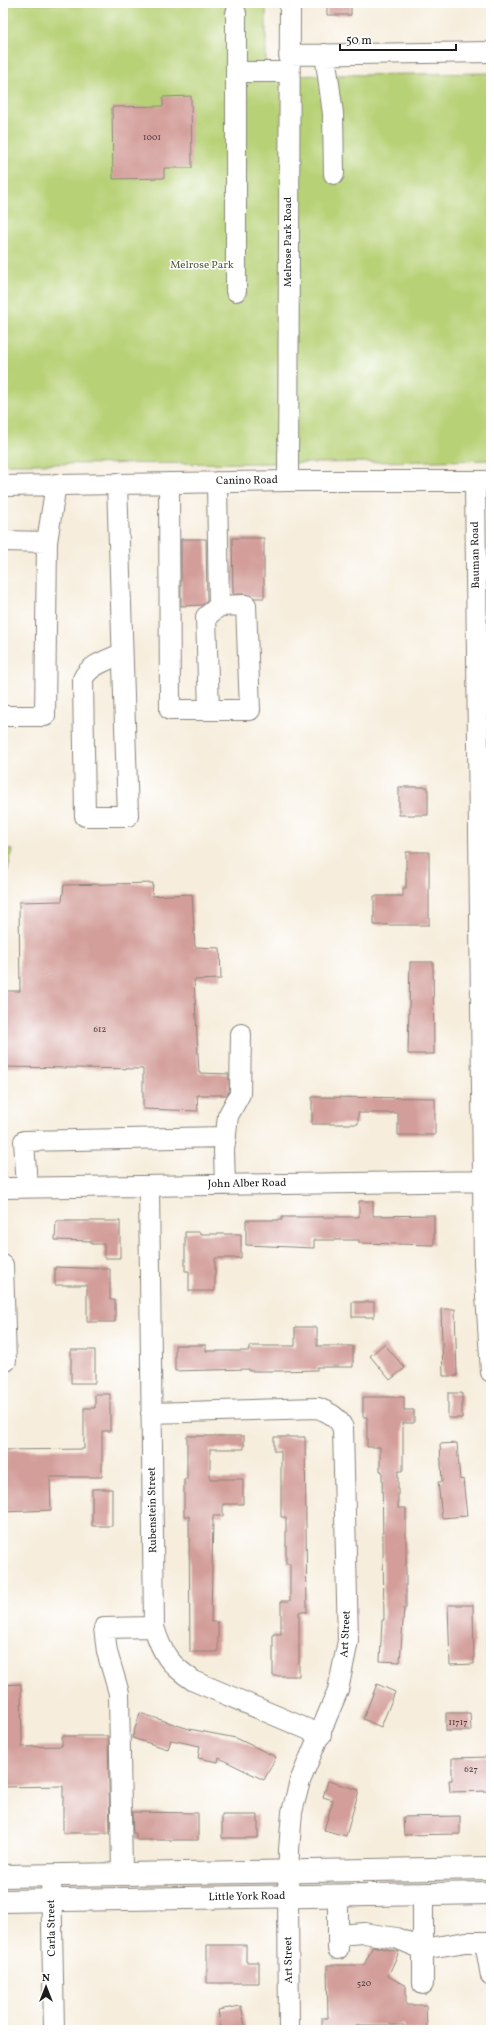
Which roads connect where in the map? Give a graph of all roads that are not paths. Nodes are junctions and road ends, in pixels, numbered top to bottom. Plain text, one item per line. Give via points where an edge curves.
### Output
1 (290, 3) edge
2 (236, 13) dead end
3 (491, 52) edge
4 (325, 54) junction
5 (289, 63) junction
6 (236, 72) junction
7 (334, 174) dead end
8 (236, 291) dead end
9 (288, 481) junction
10 (169, 482) junction
11 (217, 482) junction
12 (483, 482) edge
13 (117, 483) junction
14 (56, 484) junction
15 (3, 486) edge
16 (3, 541) edge
17 (47, 542) junction
18 (219, 606) junction
19 (121, 654) junction
20 (208, 710) junction
21 (3, 716) edge
22 (241, 1034) dead end
23 (226, 1137) junction
24 (487, 1181) edge
25 (225, 1185) junction
26 (148, 1186) junction
27 (26, 1187) junction
28 (3, 1188) edge
29 (3, 1266) edge
30 (6, 1361) dead end
31 (491, 1372) edge
32 (151, 1413) junction
33 (154, 1627) junction
34 (321, 1735) junction
35 (491, 1868) edge
36 (289, 1872) junction
37 (122, 1874) junction
38 (51, 1875) junction
39 (3, 1876) edge
40 (491, 1893) edge
41 (423, 1894) junction
42 (338, 1895) junction
43 (288, 1896) junction
44 (3, 1901) edge
45 (51, 1901) junction
46 (488, 1942) edge
47 (423, 1949) junction
48 (491, 1976) edge
49 (423, 1984) dead end
50 (54, 2030) edge
51 (289, 2030) edge

1 - 5 street, Melrose Park Road
2 - 6 street
3 - 4 street
4 - 5 street
4 - 7 street via 332,114
5 - 6 street
5 - 9 street, Melrose Park Road
6 - 8 street
9 - 11 street, Canino Road
9 - 12 street, Canino Road
10 - 11 street, Canino Road
10 - 13 street, Canino Road
10 - 20 street via 170,710
11 - 18 street
12 - 24 street, Bauman Road
13 - 14 street, Canino Road
13 - 19 street
14 - 15 street, Canino Road
14 - 17 street
16 - 17 street
17 - 21 street via 45,716
18 - 20 street via 206,617
18 - 20 street via 246,605 250,710
19 - 19 street via 128,816 85,816 83,679 92,668
22 - 23 street via 240,1094 228,1116
23 - 25 street
23 - 27 street via 24,1141
24 - 25 street, John Alber Road
24 - 31 street, Bauman Road via 484,1265
25 - 26 street, John Alber Road
26 - 27 street, John Alber Road
26 - 32 street, Rubenstein Street
27 - 28 street, John Alber Road
29 - 30 street
32 - 33 street, Rubenstein Street
32 - 34 street, Art Street via 318,1408 340,1420 345,1440 348,1641 338,1690
33 - 34 street, Rubenstein Street via 166,1658 194,1681
33 - 37 street via 104,1628 107,1652 118,1693
34 - 36 street, Art Street via 300,1781 292,1812
35 - 36 main road
36 - 37 main road
36 - 43 street, Art Street
37 - 38 main road
38 - 39 main road
38 - 45 street, Carla Street
40 - 41 main road, Little York Road
41 - 42 main road, Little York Road
41 - 47 street
42 - 43 main road, Little York Road
42 - 47 street via 338,1942 364,1933 396,1938
43 - 45 main road, Little York Road
43 - 51 street, Art Street
44 - 45 main road, Little York Road
45 - 50 street, Carla Street
46 - 47 street via 466,1942
46 - 48 street
47 - 49 street

